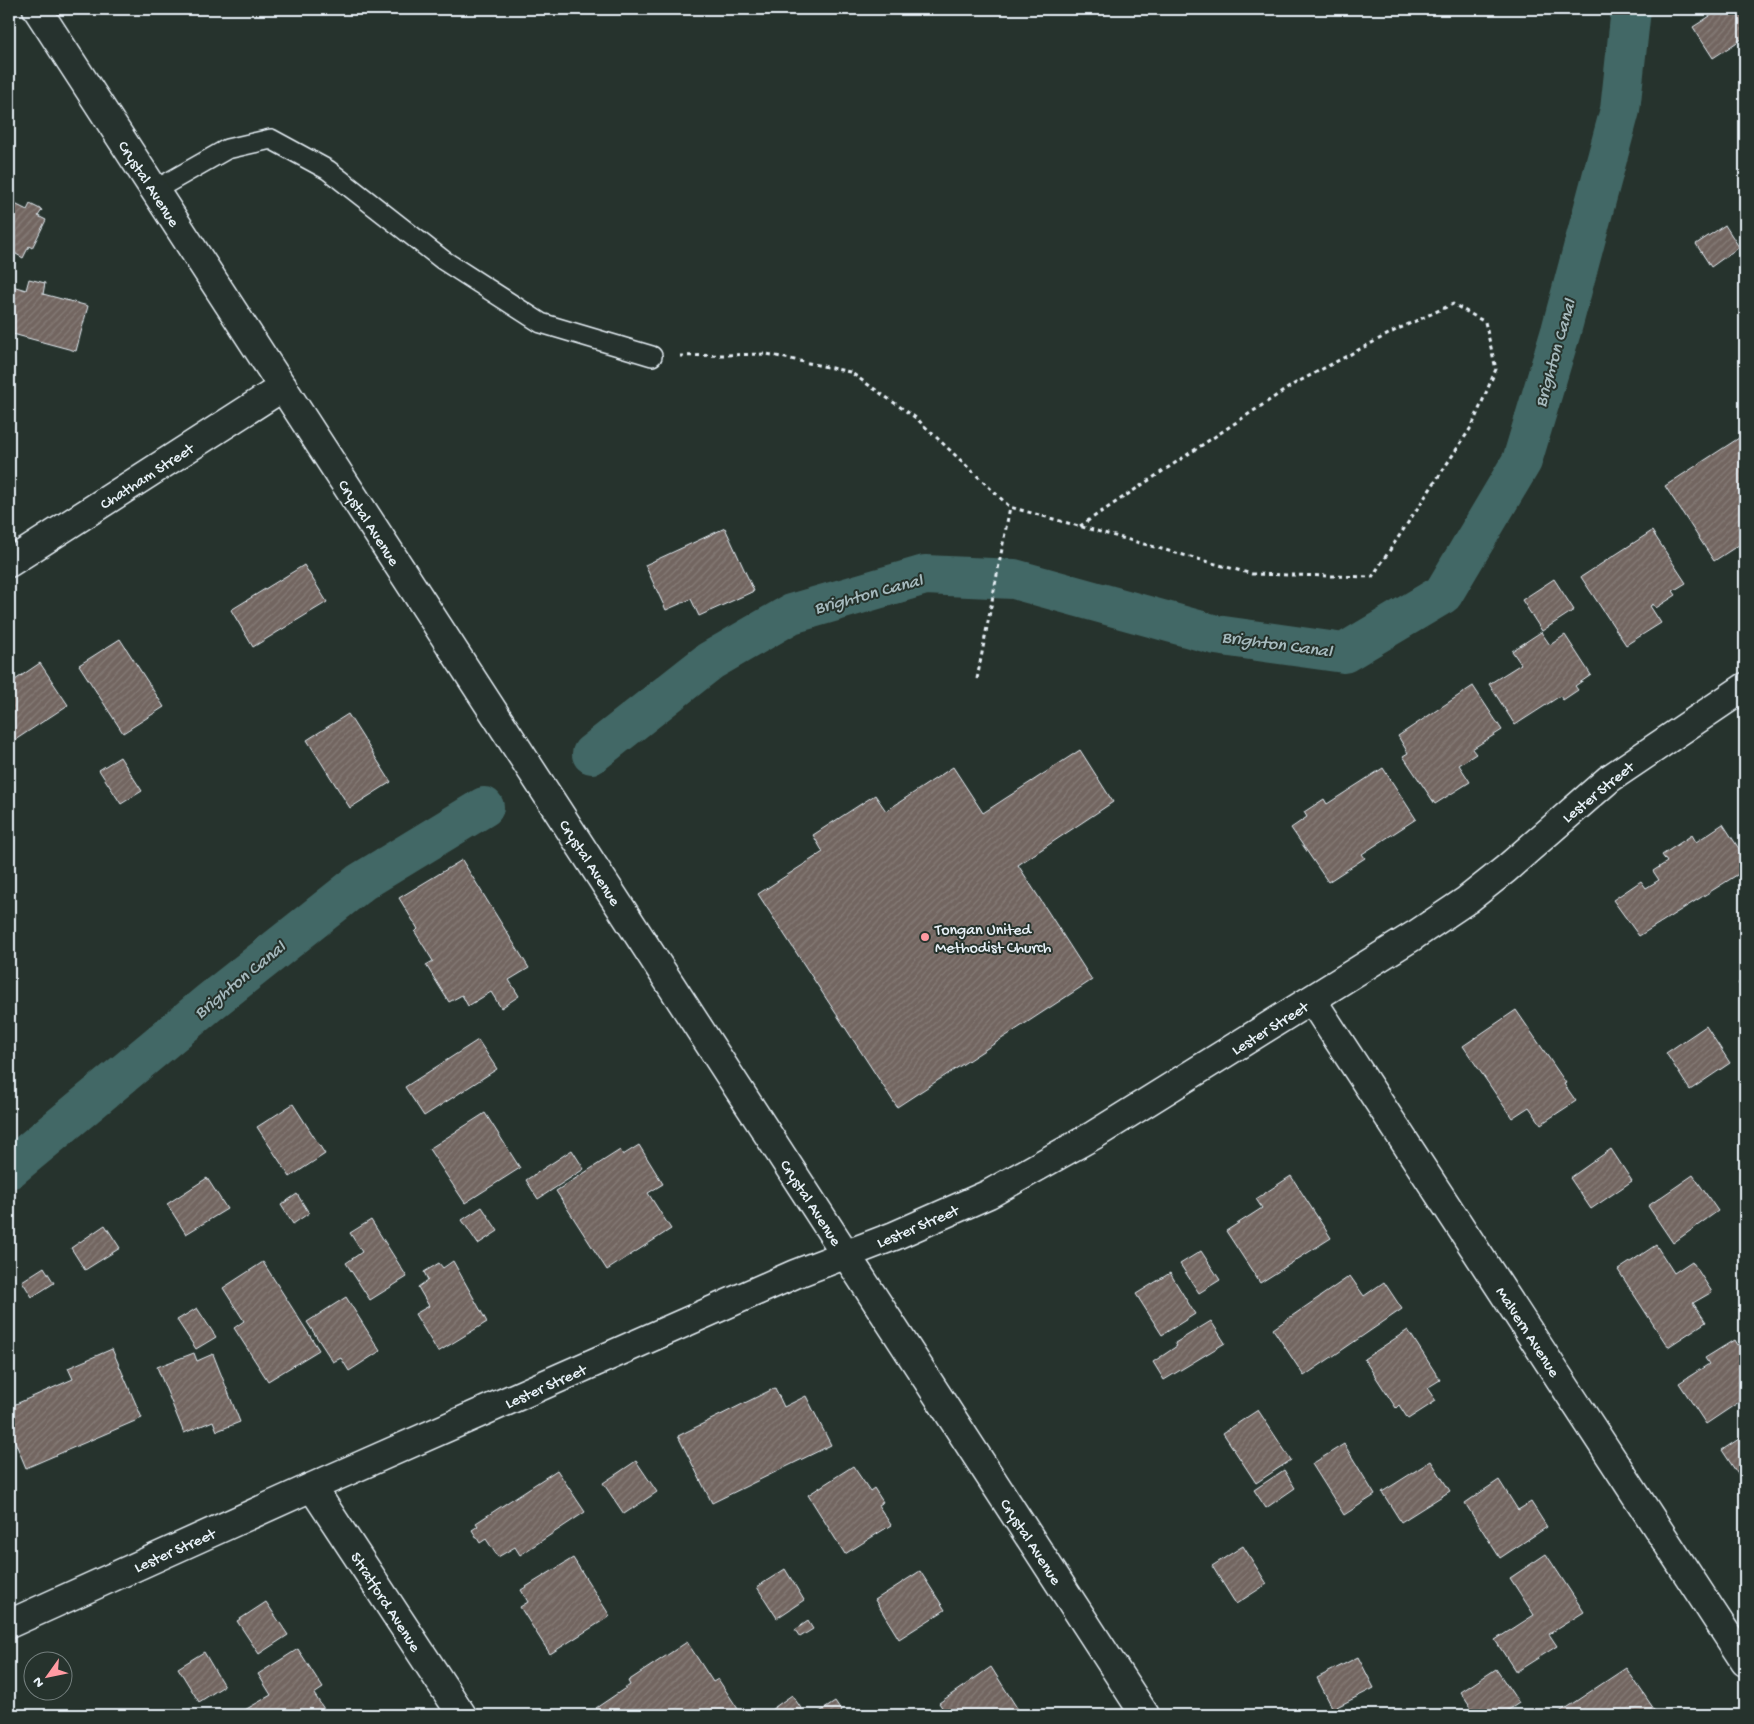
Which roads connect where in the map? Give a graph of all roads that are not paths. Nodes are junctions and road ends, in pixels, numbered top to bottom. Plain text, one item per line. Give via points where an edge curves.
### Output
1 (37, 9) edge
2 (155, 190) junction
3 (652, 356) road end
4 (283, 387) junction
5 (9, 563) edge
6 (1745, 686) edge
7 (1312, 1000) junction
8 (846, 1254) junction
9 (312, 1487) junction
10 (9, 1624) edge
11 (1745, 1662) edge
12 (462, 1715) edge
13 (1145, 1715) edge

1 - 2 street, Crystal Avenue
2 - 3 lane via 227,150 271,139 328,170 443,260 540,323
2 - 4 street, Crystal Avenue
4 - 5 street, Chatham Street
4 - 8 street, Crystal Avenue
6 - 7 street, Lester Street via 1609,779 1466,900
7 - 8 street, Lester Street via 1027,1174 941,1216
7 - 11 street, Malvern Avenue
8 - 9 street, Lester Street
8 - 13 street, Crystal Avenue
9 - 10 street, Lester Street
9 - 12 street, Stratford Avenue

